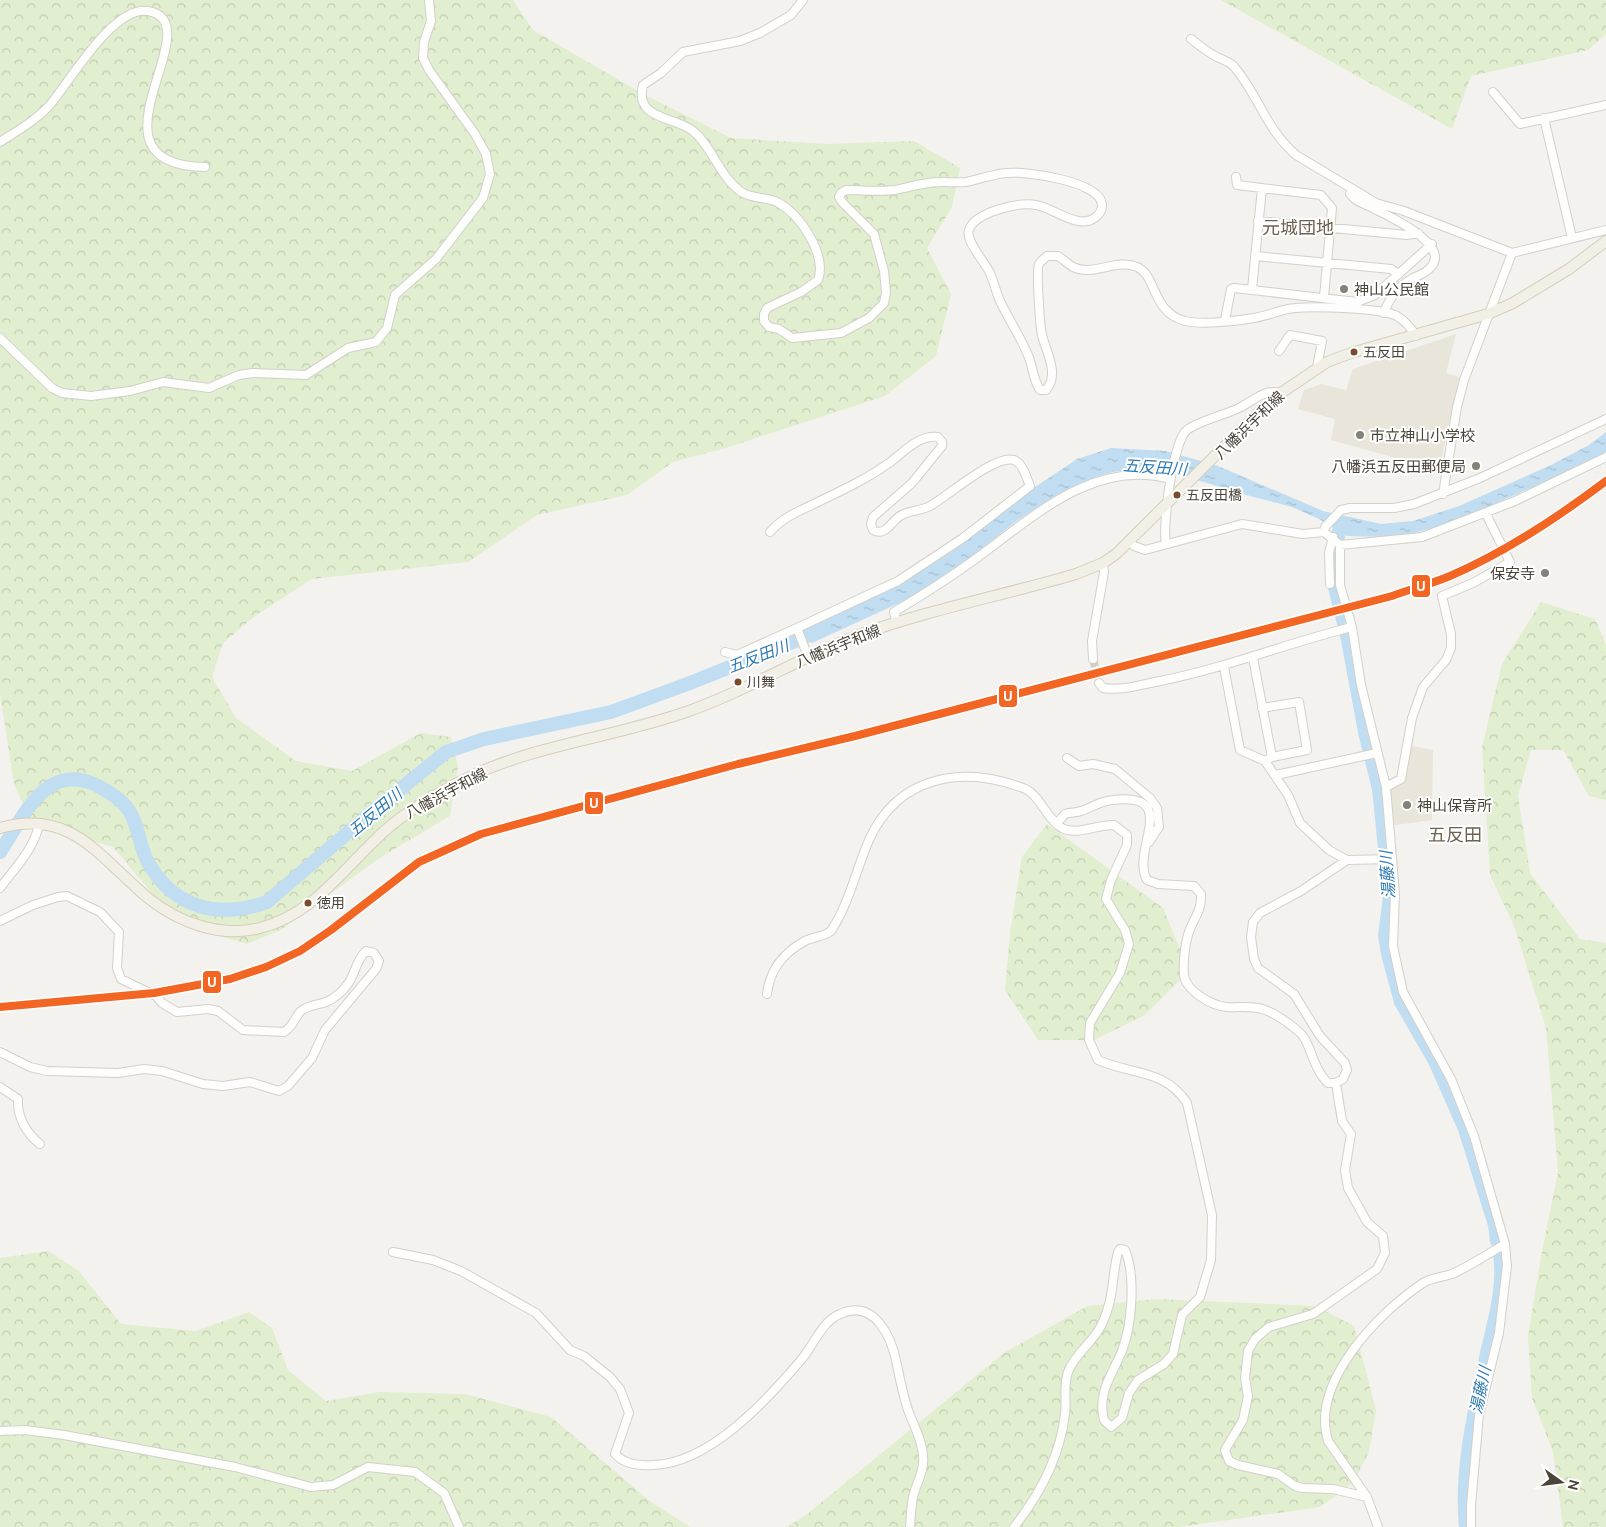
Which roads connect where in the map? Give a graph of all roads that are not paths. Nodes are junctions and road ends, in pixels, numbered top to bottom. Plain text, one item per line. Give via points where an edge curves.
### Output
1 (428, 0) edge
2 (803, 0) edge
3 (1191, 39) dead end
4 (1493, 92) dead end
5 (1606, 105) edge
6 (1544, 118) junction
7 (0, 142) edge
8 (206, 167) dead end
9 (1236, 176) dead end
10 (1262, 188) junction
11 (1351, 188) junction
12 (1258, 221) junction
13 (1330, 228) junction
14 (1606, 230) edge
15 (1418, 233) junction
16 (1572, 238) junction
17 (1606, 241) edge
18 (1432, 244) junction
19 (1512, 253) junction
20 (1255, 256) junction
21 (1327, 263) junction
22 (1397, 274) junction
23 (1252, 290) junction
24 (1324, 297) junction
25 (1384, 312) junction
26 (1488, 314) junction
27 (1225, 320) junction
28 (1416, 336) junction
29 (0, 338) edge
30 (1279, 351) dead end
31 (1317, 367) junction
32 (1281, 393) junction
33 (1606, 420) edge
34 (1606, 457) edge
35 (1171, 477) junction
36 (1443, 494) junction
37 (1167, 505) junction
38 (1486, 514) junction
39 (1324, 529) junction
40 (770, 532) dead end
41 (1336, 541) junction
42 (1130, 542) junction
43 (1166, 544) junction
44 (1103, 563) junction
45 (1330, 584) dead end
46 (897, 623) junction
47 (1348, 628) junction
48 (797, 630) junction
49 (725, 652) dead end
50 (806, 654) junction
51 (1253, 658) junction
52 (1093, 659) tunnel mouth
53 (1224, 667) junction
54 (1099, 683) dead end
55 (1262, 708) junction
56 (1372, 754) junction
57 (1067, 758) dead end
58 (1268, 759) junction
59 (1276, 775) junction
60 (1386, 787) junction
61 (36, 823) junction
62 (1057, 823) junction
63 (0, 828) edge
64 (1146, 846) junction
65 (1347, 860) junction
66 (1387, 860) junction
67 (0, 888) edge
68 (0, 921) edge
69 (767, 994) dead end
70 (0, 1052) edge
71 (1336, 1083) junction
72 (0, 1087) edge
73 (40, 1144) dead end
74 (1505, 1244) junction
75 (393, 1252) dead end
76 (0, 1432) edge
77 (1367, 1497) junction
78 (459, 1527) edge
79 (910, 1527) edge
80 (1014, 1527) edge
81 (1378, 1527) edge
82 (1471, 1527) edge

1 - 29 street via 431,21 423,58 479,141 486,154 490,174 483,198 436,260 396,295 387,328 376,342 348,348 306,375 252,373 209,388 163,382 130,391 91,396 62,393 52,388
2 - 27 street via 791,15 760,33 740,41 683,52 643,85 641,94 653,114 682,124 700,137 737,188 750,196 778,202 810,237 821,265 818,280 767,308 764,321 768,326 792,338 841,333 870,318 884,303 884,271 874,234 842,202 841,193 846,190 896,190 929,183 965,182 1006,173 1022,173 1080,185 1099,196 1102,204 1100,213 1093,220 1084,222 1033,204 1002,209 984,214 968,232 968,239 990,273 1000,301 1024,347 1040,390 1051,385 1052,375 1042,334 1037,276 1038,265 1047,256 1058,256 1083,270 1115,264 1136,266 1145,272 1168,314 1184,321
3 - 11 street via 1235,68 1285,145
4 - 6 street via 1520,124
5 - 6 street
6 - 16 street
7 - 8 street via 24,128 49,106 86,56 119,21 146,10 163,19 167,32 146,122 150,145 168,160 188,167
9 - 10 street via 1237,185
10 - 12 street
10 - 13 street via 1321,195 1332,208
11 - 15 street via 1350,194 1356,200
11 - 19 street via 1376,203
12 - 13 street
12 - 20 street
13 - 15 street via 1407,235
13 - 21 street
14 - 16 street
15 - 18 street
16 - 19 street
17 - 26 main road, 八幡浜宇和線 via 1570,269
18 - 22 street
18 - 25 street via 1434,264 1404,283
19 - 26 street
20 - 21 street
20 - 23 street
21 - 22 street via 1391,269
21 - 24 street
22 - 24 street via 1367,300 1357,302
23 - 24 street
23 - 27 street via 1231,289
25 - 27 street via 1295,308 1255,318
25 - 28 street via 1397,316
26 - 28 main road, 八幡浜宇和線
26 - 36 street via 1457,407
28 - 31 main road, 八幡浜宇和線 via 1351,353
30 - 31 street via 1290,335 1322,342
31 - 32 main road, 八幡浜宇和線
32 - 35 street via 1263,393 1185,431
32 - 37 main road, 八幡浜宇和線
33 - 36 street
34 - 38 street
35 - 37 street
35 - 46 street via 1118,476 1077,489 1012,531 944,582 894,612
36 - 39 street via 1401,507 1341,510
37 - 42 main road, 八幡浜宇和線
37 - 43 street
38 - 41 street via 1422,537 1398,541
38 - 60 street via 1510,562 1442,596 1451,648 1446,660 1423,687 1412,718 1401,780
39 - 41 street
39 - 43 street via 1303,534 1242,524
40 - 48 street via 780,520 856,484 908,447 931,436 938,437 942,446 912,483 873,517 873,530 884,532 903,514 930,506 972,476 1006,460 1019,464 1030,486 963,538 898,580
41 - 45 street via 1329,553
41 - 47 street
42 - 43 street via 1145,550
42 - 44 main road, 八幡浜宇和線
44 - 46 main road, 八幡浜宇和線 via 1052,581
44 - 52 street via 1092,641
46 - 50 main road, 八幡浜宇和線
47 - 51 street
47 - 56 street
48 - 49 street via 737,656
48 - 50 street
50 - 61 main road, 八幡浜宇和線 via 752,684 688,712 511,761 470,777 397,820 305,908 258,929 213,930 194,924 149,899 85,840 73,833
51 - 53 street
51 - 55 street
53 - 54 street via 1117,690 1103,688
53 - 58 street via 1240,750
55 - 58 street
55 - 58 street via 1299,702 1307,750
56 - 59 street
56 - 60 street
57 - 64 street via 1079,766 1092,764 1115,768 1150,798 1157,808 1159,827
58 - 59 street
59 - 65 street via 1300,823 1329,850
60 - 66 street
61 - 63 main road, 八幡浜宇和線
61 - 67 street via 38,833
62 - 64 street via 1065,814 1100,801 1131,799 1146,806 1151,814
62 - 69 street via 1030,791 1014,785 949,777 916,788 891,807 870,839 831,931 806,941 783,957 774,969
62 - 80 street via 1072,830 1114,825 1127,834 1127,845 1106,899 1126,930 1130,944 1120,973 1090,1022 1089,1040 1098,1060 1178,1088 1187,1103 1212,1215 1213,1240 1205,1285 1200,1297 1182,1315 1173,1354 1164,1364 1138,1380 1129,1392 1122,1418 1111,1427 1104,1420 1102,1397 1122,1351 1130,1307 1128,1256 1125,1250 1118,1252 1113,1298 1101,1326 1067,1374 1065,1412 1055,1459 1045,1481
64 - 71 street via 1142,860 1147,880 1158,884 1194,886 1201,894 1200,910 1185,947 1186,984 1212,1002 1226,1007 1256,1007 1277,1016 1304,1036 1324,1079 1328,1083
65 - 66 street
65 - 71 street via 1301,891 1260,913 1253,922 1251,937 1258,968 1294,994 1320,1036 1345,1063 1347,1070 1343,1079
66 - 74 street via 1396,894 1393,946 1403,992 1448,1072 1474,1136
68 - 70 street via 58,896 76,900 100,912 119,932 117,968 121,980 156,996 177,1012 218,1011 243,1030 284,1032 300,1012 335,997 348,984 358,958 366,951 374,953 379,961 376,969 324,1030 312,1058 288,1086 279,1091 250,1082 223,1086 203,1084 144,1069 118,1074 47,1070 30,1067
71 - 77 street via 1342,1121 1351,1134 1345,1170 1348,1188 1368,1222 1383,1236 1385,1253 1376,1269 1313,1314 1269,1327 1255,1339 1248,1351 1245,1378 1248,1396 1243,1420 1225,1450 1228,1461 1278,1474 1295,1486 1333,1489
72 - 73 street via 18,1099 22,1121
74 - 77 street via 1452,1274 1424,1282 1368,1332 1338,1374 1325,1416 1328,1441
74 - 82 street via 1507,1266 1499,1333 1479,1415
75 - 79 street via 433,1260 461,1271 536,1313 570,1350 584,1356 610,1377 620,1389 629,1412 615,1454 622,1462 636,1464 666,1465 706,1448 751,1412 802,1358 834,1317 860,1310 876,1318 889,1336 923,1455
76 - 78 street via 25,1430 64,1435 235,1468 311,1487 333,1485 368,1468 415,1472 444,1493
77 - 81 street

